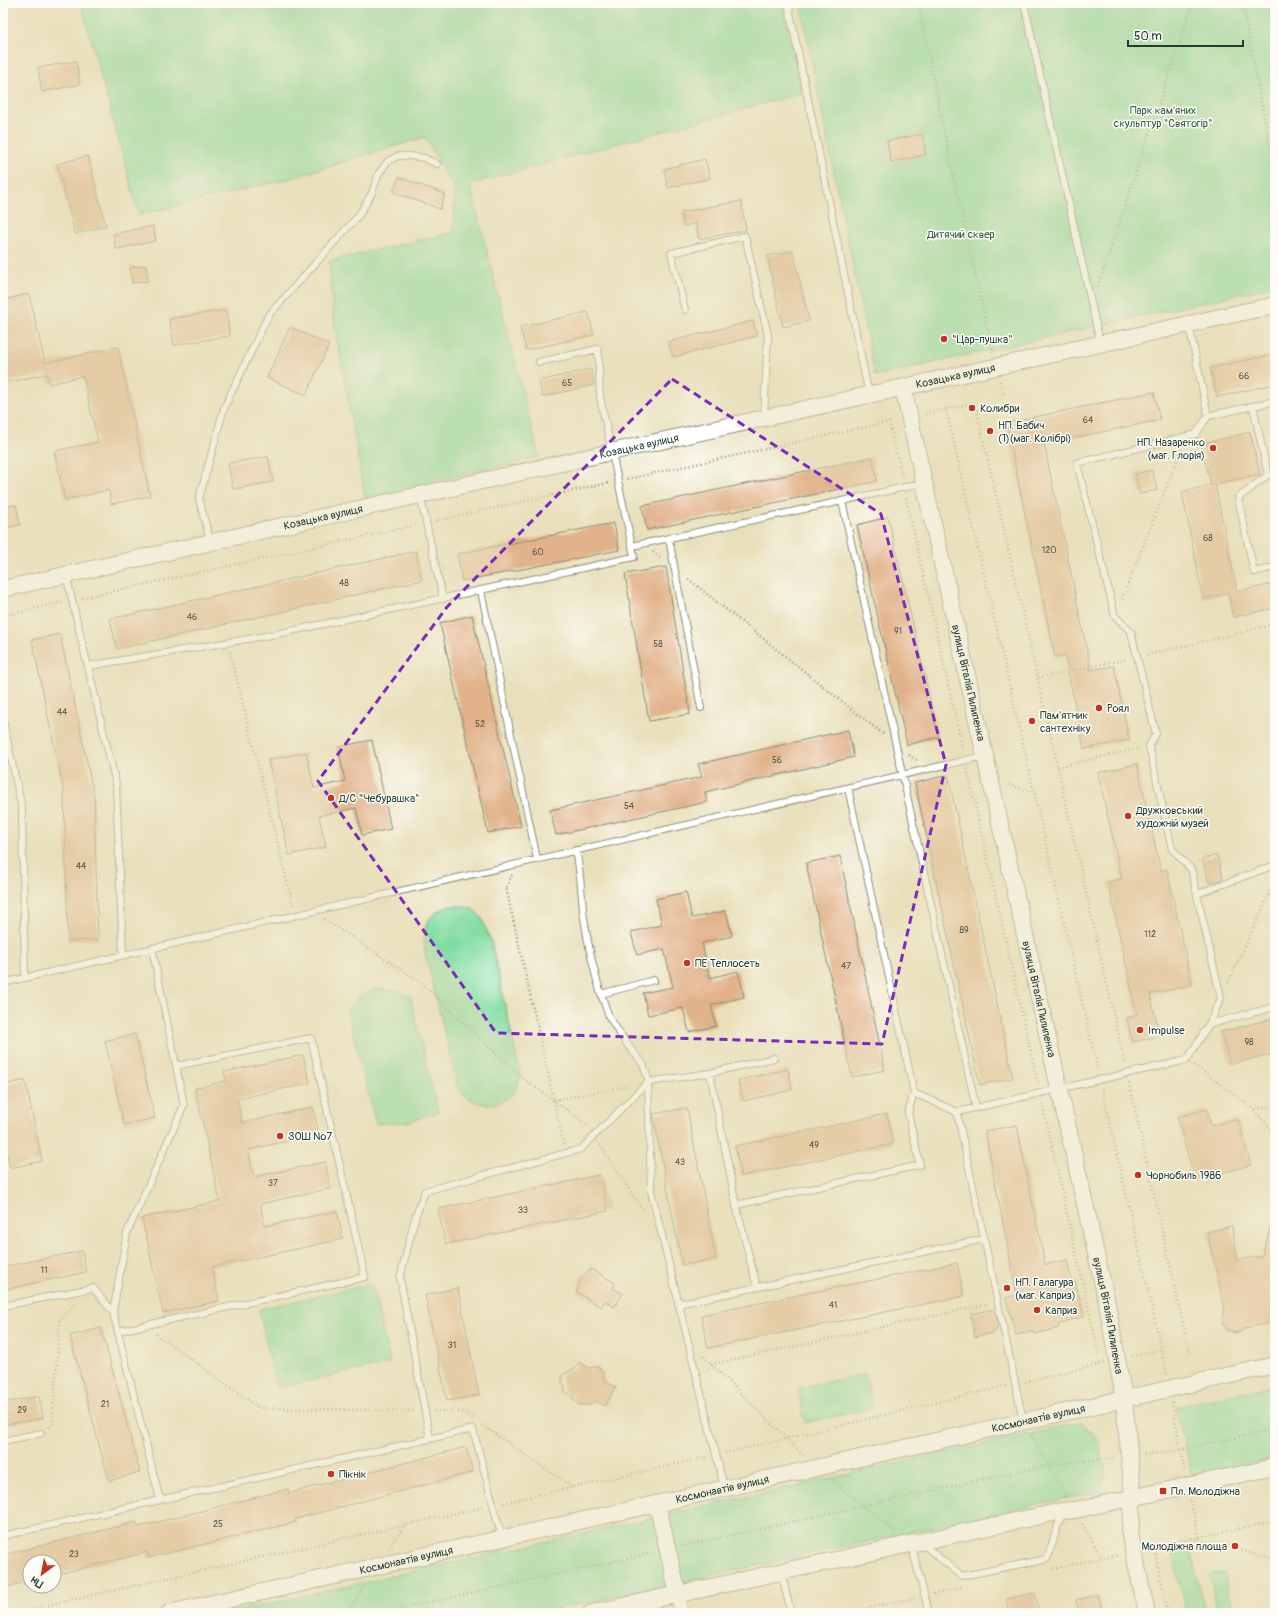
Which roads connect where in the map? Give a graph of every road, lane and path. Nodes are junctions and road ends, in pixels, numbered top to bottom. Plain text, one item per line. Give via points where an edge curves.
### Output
1 (788, 3) edge
2 (918, 3) edge
3 (1024, 3) edge
4 (1193, 3) edge
5 (1242, 3) edge
6 (437, 164) dead end
7 (1275, 174) edge
8 (1092, 305) junction
9 (1275, 305) edge
10 (685, 310) dead end
11 (1189, 325) junction
12 (1101, 344) junction
13 (539, 362) dead end
14 (997, 367) junction
15 (903, 388) junction
16 (869, 396) junction
17 (1004, 396) dead end
18 (1275, 402) edge
19 (1253, 406) junction
20 (946, 409) junction
21 (1208, 416) junction
22 (764, 418) junction
23 (909, 418) junction
24 (889, 422) junction
25 (1186, 436) junction
26 (611, 452) junction
27 (618, 481) junction
28 (924, 483) junction
29 (904, 487) junction
30 (420, 495) junction
31 (842, 501) junction
32 (426, 523) junction
33 (669, 539) junction
34 (210, 542) junction
35 (644, 544) junction
36 (632, 546) junction
37 (1275, 567) edge
38 (675, 569) junction
39 (66, 575) junction
40 (3, 589) edge
41 (481, 591) junction
42 (443, 599) junction
43 (72, 600) junction
44 (3, 616) edge
45 (1115, 616) junction
46 (1275, 624) edge
47 (228, 643) junction
48 (1137, 657) junction
49 (88, 666) junction
50 (1037, 678) junction
51 (701, 708) dead end
52 (3, 720) edge
53 (897, 745) junction
54 (1149, 746) junction
55 (985, 756) junction
56 (965, 761) junction
57 (940, 766) junction
58 (1058, 766) junction
59 (968, 774) junction
60 (903, 775) junction
61 (990, 780) junction
62 (848, 788) junction
63 (1035, 792) junction
64 (576, 850) junction
65 (538, 859) junction
66 (517, 865) junction
67 (1275, 865) edge
68 (1275, 882) edge
69 (1197, 894) junction
70 (312, 911) junction
71 (295, 915) junction
72 (152, 948) junction
73 (123, 955) junction
74 (25, 978) junction
75 (654, 980) dead end
76 (3, 983) edge
77 (601, 994) junction
78 (1221, 998) junction
79 (1275, 1007) edge
80 (1209, 1024) junction
81 (774, 1058) dead end
82 (1187, 1060) junction
83 (176, 1066) junction
84 (710, 1073) junction
85 (1127, 1073) junction
86 (1100, 1079) junction
87 (648, 1082) junction
88 (1059, 1088) junction
89 (1040, 1092) junction
90 (914, 1093) junction
91 (554, 1100) junction
92 (1275, 1106) edge
93 (976, 1108) junction
94 (1254, 1109) junction
95 (958, 1112) junction
96 (1275, 1134) edge
97 (594, 1136) junction
98 (565, 1153) junction
99 (736, 1205) junction
100 (644, 1214) dead end
101 (984, 1238) junction
102 (757, 1287) junction
103 (90, 1289) junction
104 (997, 1302) junction
105 (678, 1304) junction
106 (3, 1306) edge
107 (113, 1312) junction
108 (144, 1326) junction
109 (119, 1331) junction
110 (700, 1349) dead end
111 (1162, 1349) junction
112 (1190, 1356) dead end
113 (1117, 1360) junction
114 (713, 1364) junction
115 (1101, 1364) junction
116 (1275, 1365) edge
117 (697, 1381) junction
118 (1015, 1384) junction
119 (1170, 1389) junction
120 (1124, 1399) junction
121 (425, 1411) junction
122 (1024, 1422) junction
123 (1275, 1429) edge
124 (41, 1433) joint
125 (430, 1439) junction
126 (785, 1439) junction
127 (3, 1441) edge
128 (1181, 1450) junction
129 (716, 1455) junction
130 (1129, 1456) junction
131 (1048, 1465) junction
132 (1275, 1467) edge
133 (817, 1468) junction
134 (1187, 1486) junction
135 (572, 1487) junction
136 (724, 1489) junction
137 (1133, 1497) junction
138 (160, 1500) junction
139 (657, 1504) junction
140 (493, 1505) junction
141 (863, 1506) junction
142 (1068, 1510) junction
143 (1275, 1521) edge
144 (3, 1536) edge
145 (1199, 1537) junction
146 (502, 1538) junction
147 (1192, 1539) junction
148 (915, 1543) junction
149 (1154, 1547) junction
150 (668, 1550) junction
151 (1134, 1552) junction
152 (1117, 1555) dead end
153 (1102, 1558) dead end
154 (1275, 1559) edge
155 (781, 1572) junction
156 (958, 1583) dead end
157 (963, 1588) dead end
158 (678, 1594) junction
159 (600, 1612) edge
160 (13, 1613) edge
161 (169, 1613) edge
162 (381, 1613) edge
163 (681, 1613) edge
164 (791, 1613) edge
165 (929, 1613) edge
166 (1147, 1613) edge
167 (1168, 1613) edge

1 - 16 lane
2 - 14 path via 952,170
3 - 8 lane
4 - 8 path
5 - 7 path
6 - 34 lane via 424,158 410,156 398,156 388,161 379,173 372,193 359,215 268,316 224,408 199,499
8 - 12 lane
9 - 11 street, Козацька вулиця
10 - 22 lane via 671,253 745,236 768,336
11 - 12 street, Козацька вулиця
11 - 21 lane
12 - 14 street, Козацька вулиця
13 - 26 lane via 598,349 600,397
14 - 15 street, Козацька вулиця
14 - 17 path
15 - 16 street, Козацька вулиця
15 - 23 street, вулиця Віталія Пилипенка
16 - 22 street, Козацька вулиця
18 - 19 lane
19 - 21 lane
19 - 37 lane via 1268,475 1238,498 1254,572
20 - 23 path
20 - 50 path via 975,402
20 - 63 path
21 - 25 lane via 1196,434
22 - 26 street, Козацька вулиця
23 - 24 path
23 - 28 street, вулиця Віталія Пилипенка
24 - 27 path
24 - 29 path
25 - 45 path
25 - 45 lane via 1077,462
26 - 27 lane
26 - 30 street, Козацька вулиця
27 - 32 path
27 - 36 lane
28 - 29 lane
28 - 55 street, вулиця Віталія Пилипенка
29 - 31 lane
29 - 56 path
30 - 32 lane
30 - 34 street, Козацька вулиця
31 - 33 lane
31 - 53 lane
32 - 42 lane
32 - 43 path
33 - 35 lane
33 - 38 lane
34 - 39 street, Козацька вулиця
35 - 36 lane
35 - 38 path
36 - 41 lane via 634,557
38 - 51 lane
38 - 53 path
39 - 40 street, Козацька вулиця
39 - 43 lane
41 - 42 lane
41 - 65 lane
42 - 47 lane
43 - 44 path
43 - 49 lane
45 - 48 lane via 1130,632
46 - 48 path
47 - 49 lane
47 - 71 path
48 - 50 path
48 - 54 lane via 1156,734
49 - 73 lane via 116,784
50 - 58 path
52 - 74 lane via 22,809
53 - 57 path via 915,760
53 - 60 lane
54 - 58 path
54 - 69 lane via 1172,849 1191,869
55 - 56 lane
55 - 61 street, вулиця Віталія Пилипенка
56 - 57 lane
56 - 59 path
57 - 59 path
57 - 60 lane
58 - 85 path
59 - 61 path
59 - 89 path
60 - 62 lane
60 - 93 lane
61 - 63 path
61 - 88 street, вулиця Віталія Пилипенка
62 - 64 lane
62 - 90 lane
63 - 86 path
64 - 65 lane
64 - 77 lane via 581,874 584,917
65 - 66 lane
66 - 70 lane
66 - 91 path via 506,888
67 - 69 lane
68 - 78 path
69 - 78 lane
70 - 71 lane
70 - 91 path via 419,981 521,1077
71 - 72 lane
72 - 73 lane
72 - 83 lane
73 - 74 lane
74 - 76 lane
75 - 77 lane
77 - 87 lane via 609,1017 643,1064
78 - 80 lane
79 - 80 lane
80 - 82 lane
81 - 84 lane
82 - 85 lane
82 - 94 path
83 - 107 lane via 184,1105 127,1233
83 - 108 lane via 311,1038 365,1277
84 - 87 lane
84 - 99 lane
85 - 86 lane
85 - 112 path
86 - 88 lane
86 - 111 path
87 - 91 path
87 - 97 lane
87 - 105 lane via 650,1191
88 - 89 lane
88 - 113 street, вулиця Віталія Пилипенка via 1107,1303
89 - 93 lane
89 - 115 path
90 - 95 lane
90 - 99 lane via 908,1112 920,1165
91 - 97 path via 585,1123
91 - 98 path
92 - 94 path
93 - 95 lane
94 - 96 path
95 - 101 lane
97 - 98 lane via 581,1149
97 - 100 path via 642,1207
98 - 121 lane via 425,1191 415,1218 400,1278
99 - 102 lane
101 - 102 lane
101 - 104 lane
102 - 105 lane
103 - 106 lane
103 - 107 lane via 93,1288
103 - 124 path via 60,1320 52,1425
104 - 114 path
104 - 118 lane
105 - 117 lane
107 - 109 lane
108 - 109 lane
108 - 121 path via 259,1408
109 - 138 lane
110 - 114 path
111 - 113 path
111 - 119 path
113 - 115 path
113 - 120 street, вулиця Віталія Пилипенка
114 - 117 path
114 - 126 path
115 - 118 path
116 - 119 street, Космонавтів вулиця
117 - 129 lane
118 - 122 lane
118 - 126 path
119 - 120 street, Космонавтів вулиця
119 - 128 path
120 - 122 street, Космонавтів вулиця
120 - 130 street, вулиця Віталія Пилипенка
121 - 125 lane
121 - 135 path via 464,1412
122 - 131 path
122 - 133 street, Космонавтів вулиця
123 - 128 path
124 - 127 lane
125 - 138 lane
125 - 140 lane via 473,1429
126 - 129 path
126 - 133 path
128 - 130 path
128 - 134 path
129 - 135 path
129 - 136 lane
130 - 131 path
130 - 137 street, вулиця Віталія Пилипенка
131 - 141 path
131 - 142 path
132 - 134 street
133 - 136 street, Космонавтів вулиця
133 - 141 path
134 - 137 street
134 - 145 path
135 - 140 path
136 - 139 street, Космонавтів вулиця
137 - 142 street
137 - 151 street, вулиця Віталія Пилипенка via 1130,1536
138 - 144 lane
139 - 146 street, Космонавтів вулиця
139 - 150 street
140 - 146 lane
140 - 160 path
141 - 148 path
141 - 150 path
142 - 148 street
142 - 148 lane via 1047,1559 962,1576
142 - 153 path
143 - 145 path
145 - 147 path
146 - 161 street, Космонавтів вулиця
147 - 149 path
147 - 154 path
148 - 155 street
148 - 165 lane
149 - 151 path
149 - 167 path
150 - 158 street
150 - 162 path
151 - 152 path
151 - 166 street, вулиця Віталія Пилипенка
155 - 158 street
155 - 164 lane
156 - 157 path
158 - 159 street
158 - 163 street

